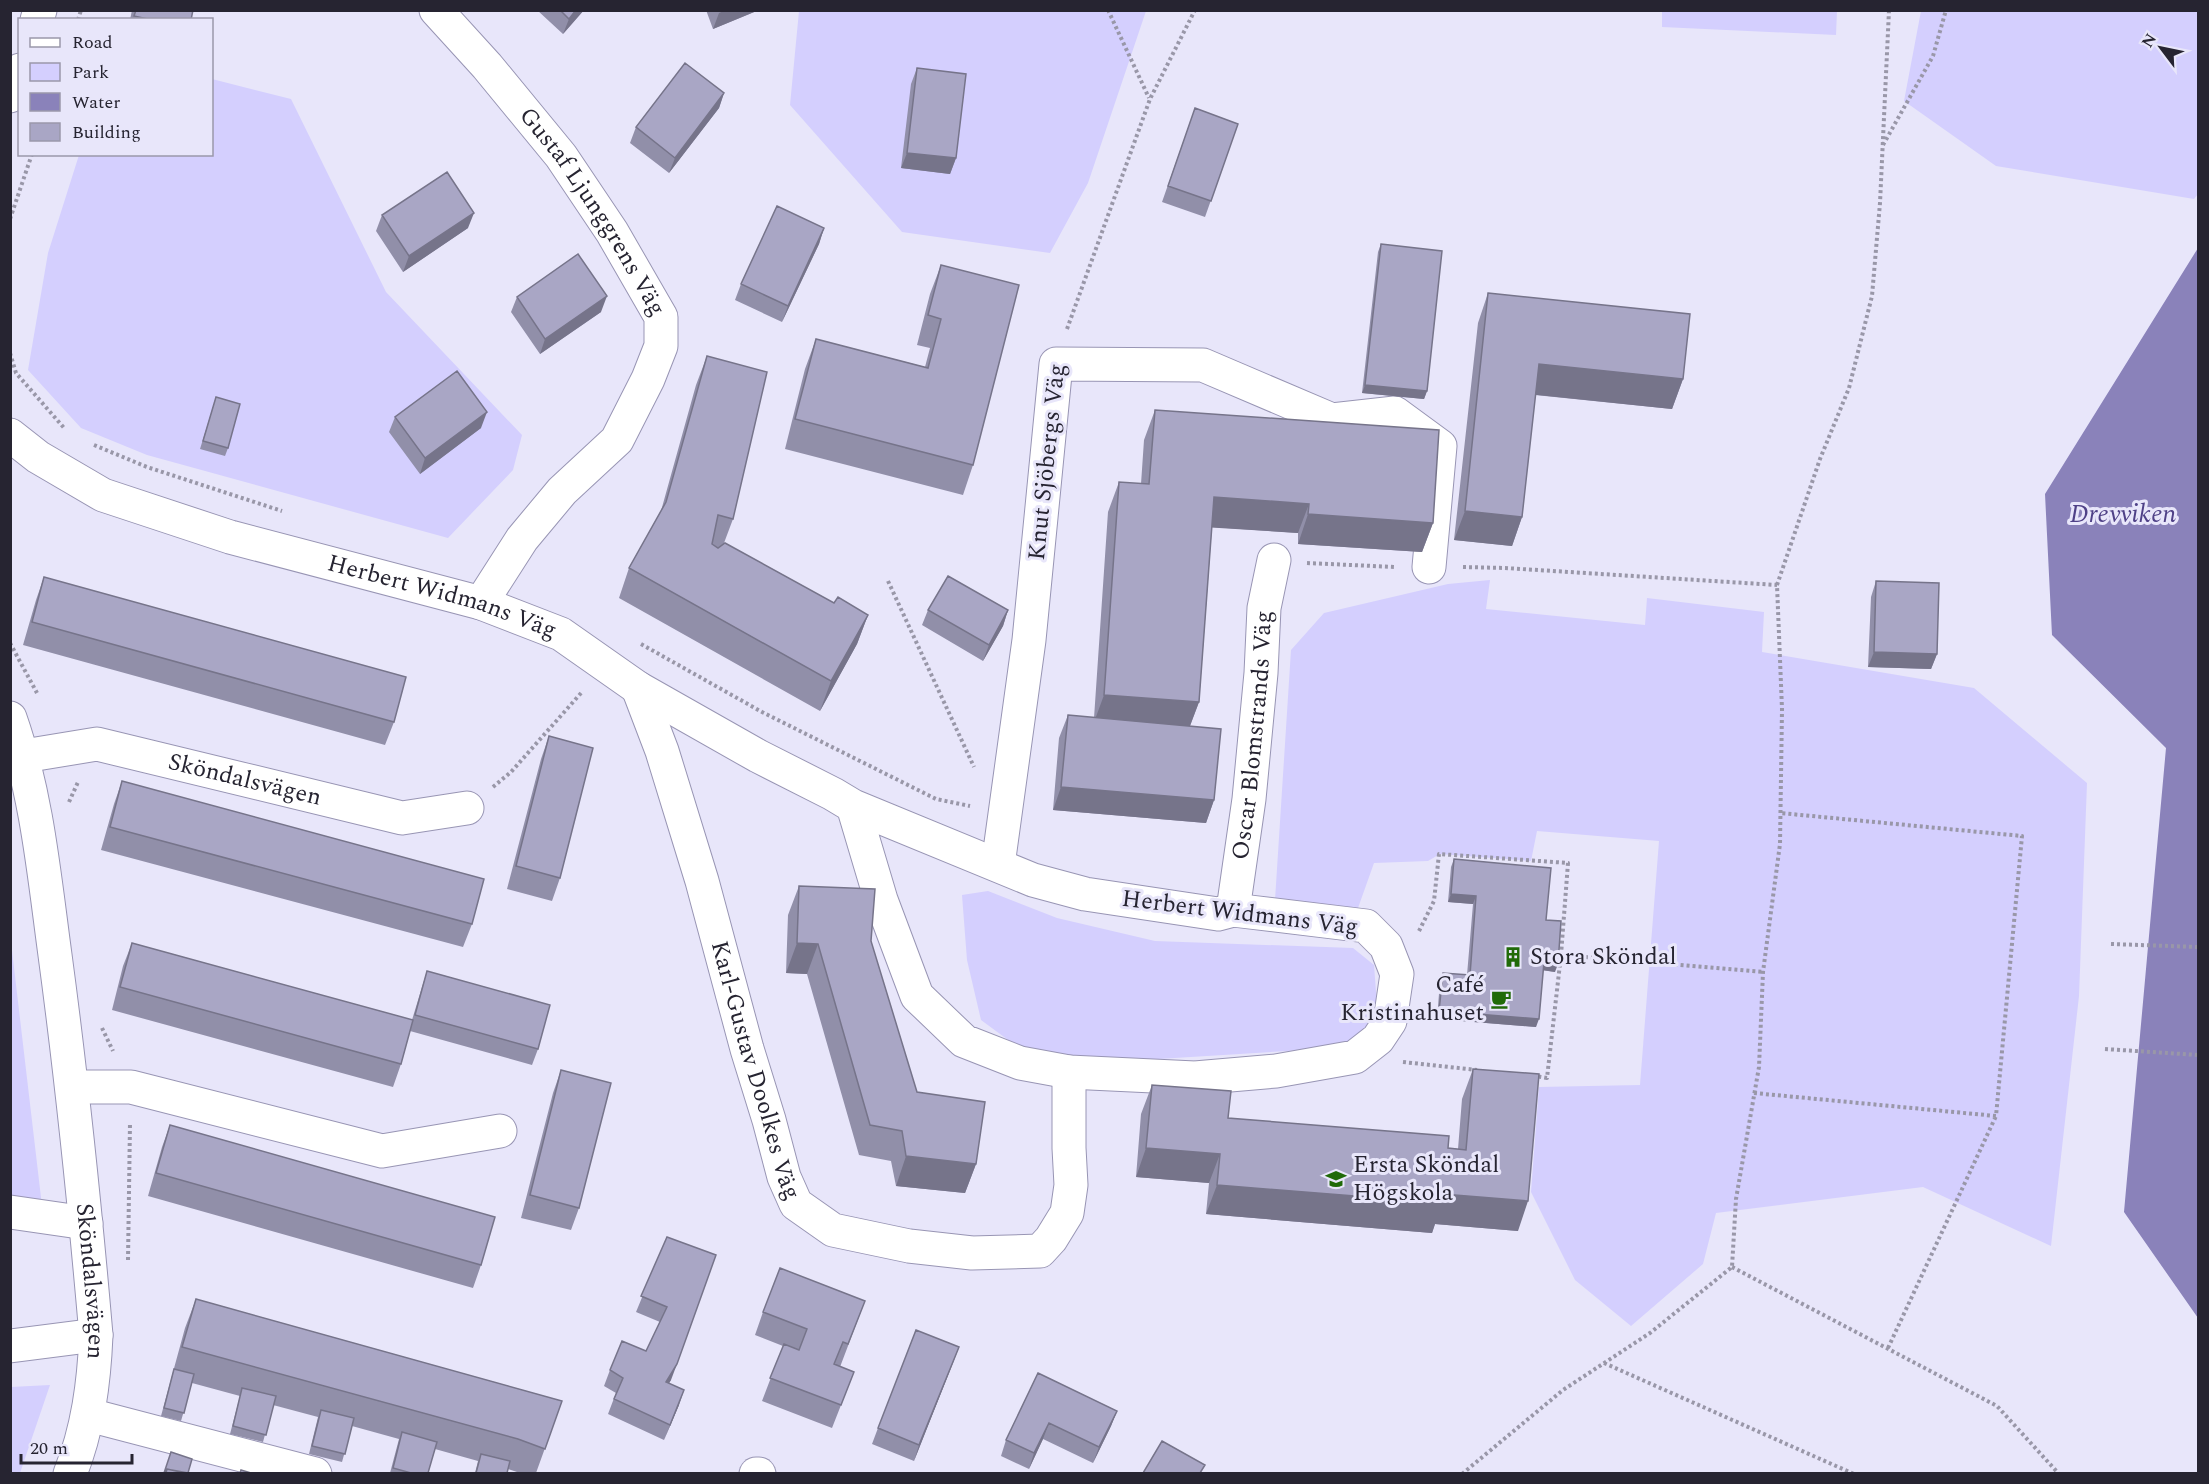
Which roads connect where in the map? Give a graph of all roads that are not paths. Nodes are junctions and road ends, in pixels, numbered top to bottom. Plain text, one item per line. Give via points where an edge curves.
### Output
1 (436, 10) edge
2 (18, 75) edge
3 (10, 96) edge
4 (10, 435) edge
5 (1274, 560) road end
6 (1429, 567) road end
7 (481, 603) junction
8 (638, 688) junction
9 (10, 718) edge
10 (24, 756) junction
11 (853, 806) junction
12 (467, 808) road end
13 (998, 865) junction
14 (1233, 910) junction
15 (1069, 1072) junction
16 (72, 1087) junction
17 (500, 1131) dead end
18 (10, 1212) edge
19 (86, 1222) junction
20 (96, 1335) junction
21 (10, 1346) edge
22 (88, 1415) junction
23 (70, 1473) edge
24 (315, 1473) edge

1 - 7 street, Gustaf Ljunggrens Väg via 561,156 612,232 661,317 661,346 617,440 562,491 522,539
2 - 3 street
4 - 7 street, Herbert Widmans Väg via 38,457 103,495 230,537
5 - 14 street, Oscar Blomstrands Väg via 1264,609 1249,799
6 - 13 street, Knut Sjöbergs Väg via 1440,446 1395,413 1332,420 1203,365 1056,364 1029,640
7 - 8 street, Herbert Widmans Väg via 561,634
8 - 11 street, Herbert Widmans Väg
8 - 15 street, Karl-Gustav Doolkes Väg via 663,751 784,1177 796,1204 833,1230 909,1246 972,1253 1040,1251 1066,1214 1070,1194
9 - 10 street, Sköndalsvägen
10 - 12 street, Sköndalsvägen via 97,744 402,818
10 - 16 street, Sköndalsvägen via 37,813
11 - 13 street, Herbert Widmans Väg
11 - 15 street, Herbert Widmans Väg via 881,900 916,996 964,1041 1020,1063
13 - 14 street, Herbert Widmans Väg via 1033,880 1085,894 1218,914
14 - 15 street, Herbert Widmans Väg via 1366,926 1386,946 1397,974 1390,1021 1378,1039 1355,1057 1276,1071 1196,1078
16 - 17 street via 130,1087 382,1151
16 - 19 street, Sköndalsvägen
18 - 19 street
19 - 20 street, Sköndalsvägen
20 - 21 street
20 - 22 street, Sköndalsvägen
22 - 23 street, Sköndalsvägen
22 - 24 street

